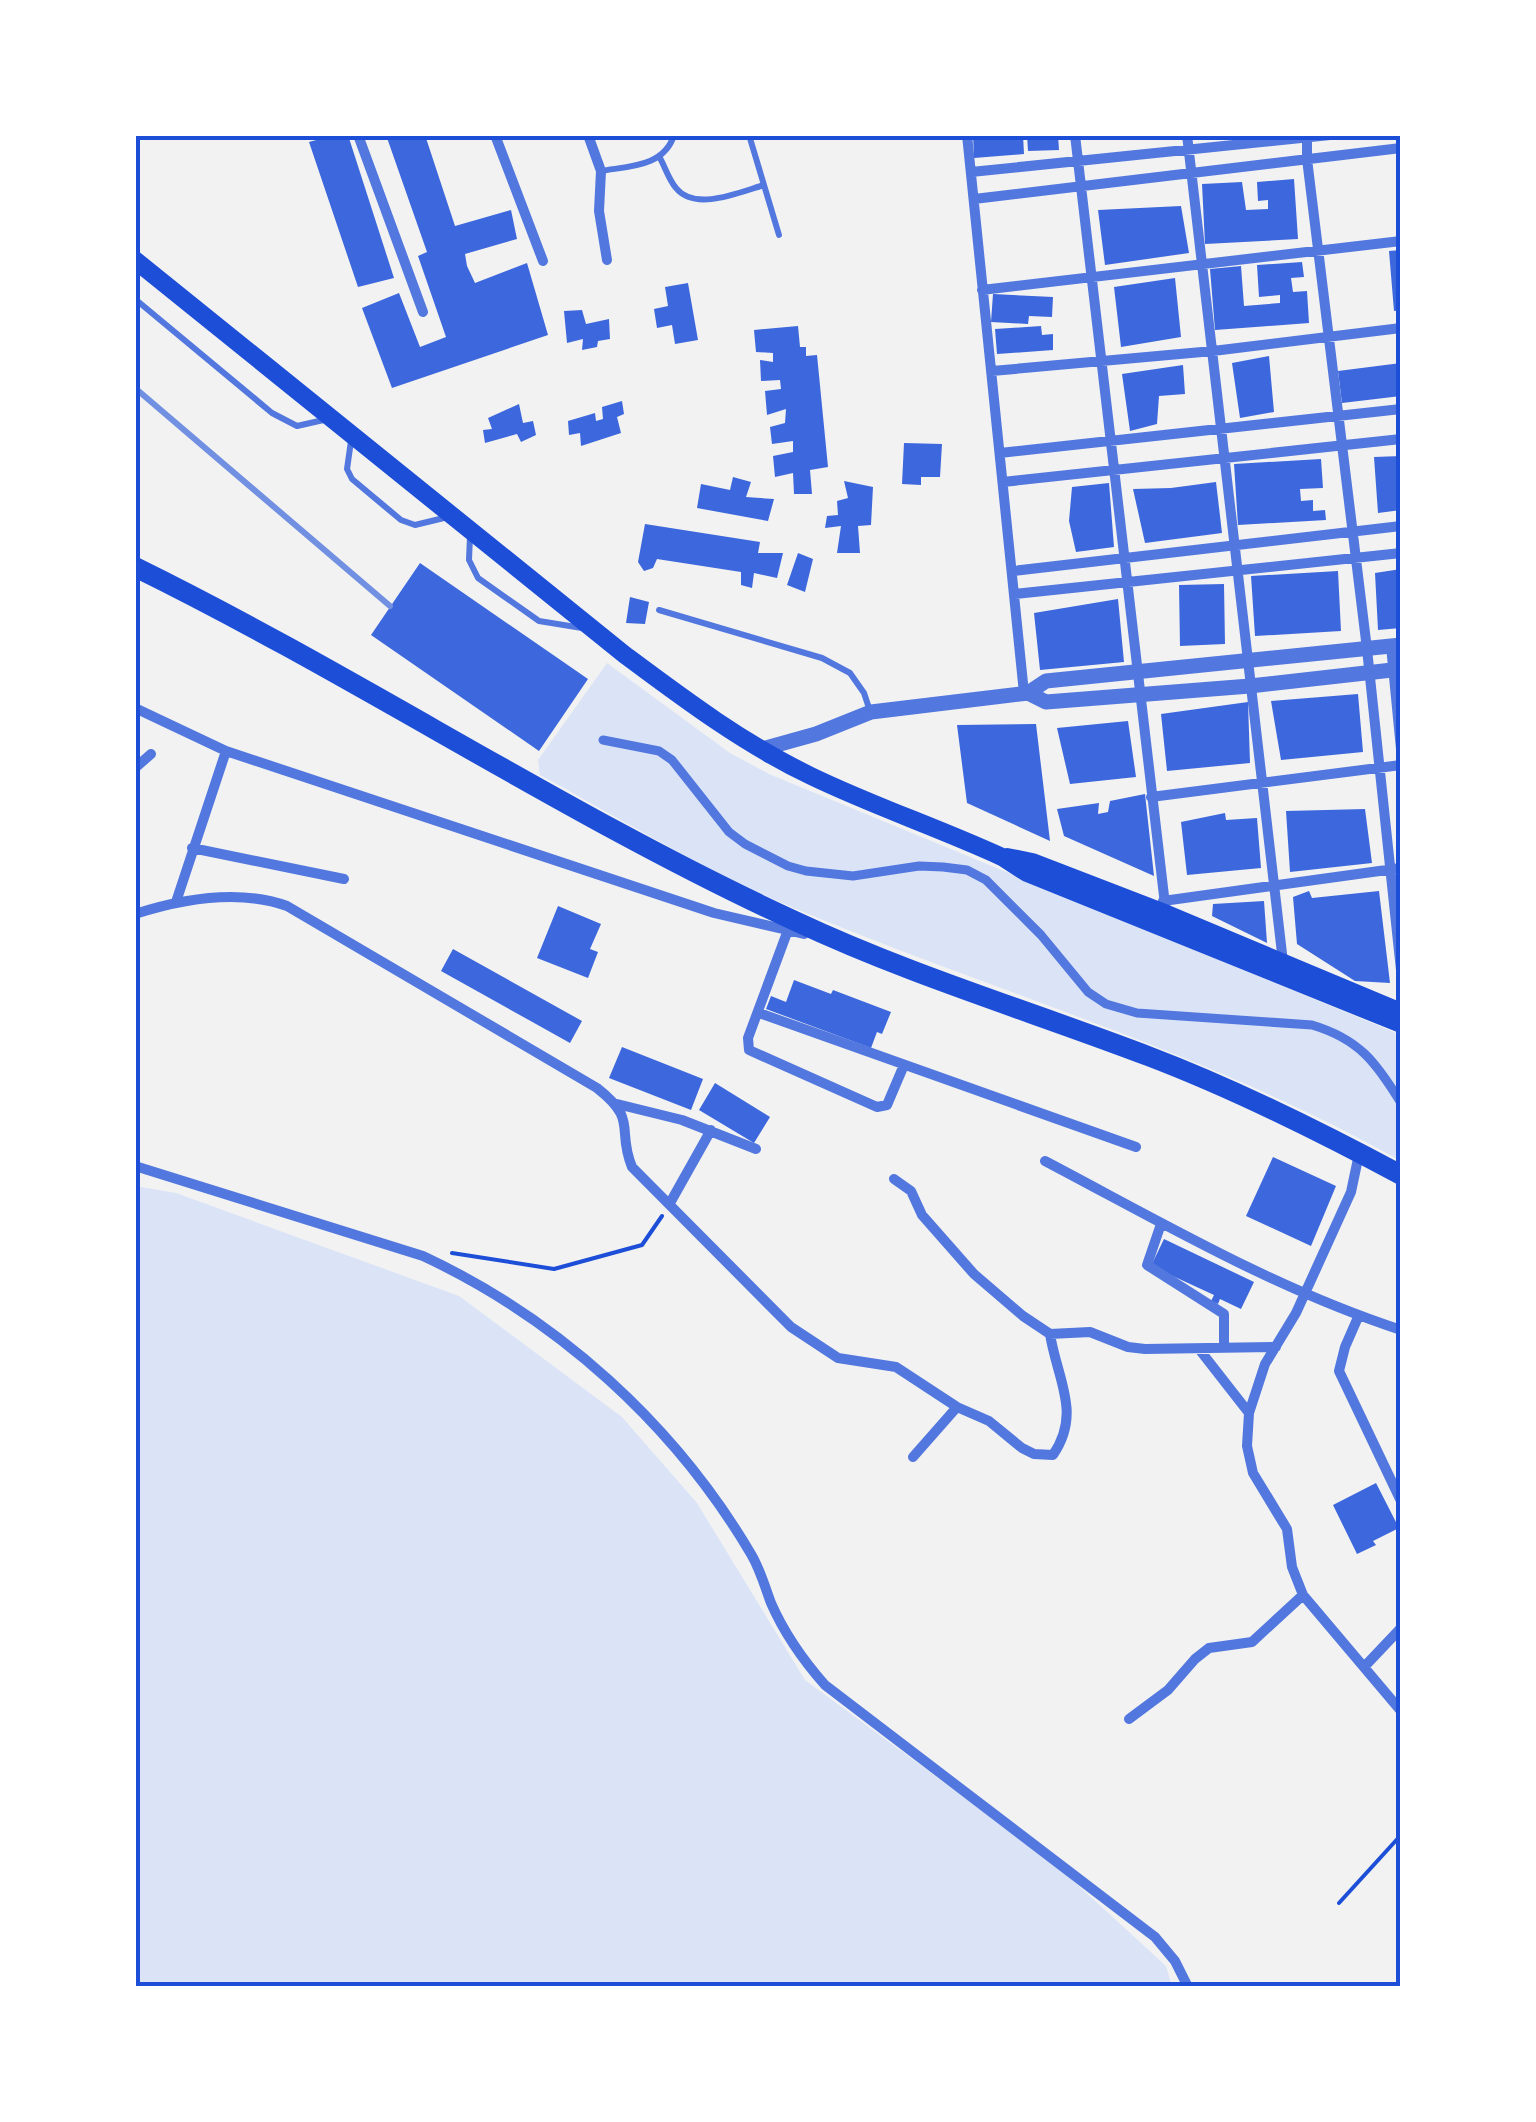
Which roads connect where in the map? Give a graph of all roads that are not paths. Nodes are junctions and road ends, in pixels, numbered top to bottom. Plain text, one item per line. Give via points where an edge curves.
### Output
1 (358, 135) edge
2 (495, 135) edge
3 (588, 135) edge
4 (674, 135) edge
5 (749, 135) edge
6 (966, 135) edge
7 (1076, 135) edge
8 (1187, 135) edge
9 (1330, 135) edge
10 (1307, 136) edge
11 (1401, 148) edge
12 (1189, 151) junction
13 (660, 158) junction
14 (1307, 159) junction
15 (1077, 163) junction
16 (601, 171) junction
17 (971, 172) junction
18 (1192, 172) junction
19 (764, 185) junction
20 (1079, 186) junction
21 (974, 199) junction
22 (779, 235) dead end
23 (1401, 241) edge
24 (1320, 250) junction
25 (135, 260) edge
26 (607, 260) dead end
27 (544, 262) dead end
28 (1202, 264) junction
29 (1091, 277) junction
30 (982, 290) junction
31 (135, 299) edge
32 (423, 312) dead end
33 (1401, 328) edge
34 (1329, 335) junction
35 (1213, 350) junction
36 (1100, 361) junction
37 (992, 370) junction
38 (1401, 409) edge
39 (1338, 416) junction
40 (332, 418) junction
41 (1221, 429) junction
42 (353, 435) junction
43 (1401, 439) edge
44 (1110, 441) junction
45 (1341, 445) junction
46 (1000, 453) junction
47 (1224, 458) junction
48 (1113, 470) junction
49 (1003, 482) junction
50 (452, 515) junction
51 (1401, 526) edge
52 (470, 530) junction
53 (1352, 532) junction
54 (1234, 545) junction
55 (1401, 553) edge
56 (1123, 558) junction
57 (1356, 558) junction
58 (135, 567) edge
59 (1237, 570) junction
60 (1013, 571) junction
61 (1126, 582) junction
62 (1016, 594) junction
63 (659, 610) dead end
64 (592, 628) junction
65 (1396, 645) edge
66 (1368, 648) junction
67 (1247, 662) junction
68 (1397, 669) edge
69 (1137, 672) junction
70 (1370, 672) junction
71 (1250, 686) junction
72 (1026, 693) junction
73 (1140, 694) junction
74 (135, 708) edge
75 (871, 712) junction
76 (603, 740) dead end
77 (762, 749) junction
78 (1401, 750) edge
79 (226, 751) junction
80 (151, 754) dead end
81 (1401, 766) edge
82 (135, 768) edge
83 (1380, 768) junction
84 (1261, 783) junction
85 (1151, 797) junction
86 (192, 848) junction
87 (1002, 856) junction
88 (1396, 868) edge
89 (344, 879) dead end
90 (1273, 886) junction
91 (176, 902) junction
92 (1165, 908) junction
93 (135, 914) edge
94 (788, 930) junction
95 (848, 946) junction
96 (1283, 964) junction
97 (1401, 970) edge
98 (758, 1013) junction
99 (1399, 1013) edge
100 (904, 1064) junction
101 (1401, 1103) edge
102 (616, 1104) junction
103 (711, 1130) junction
104 (1136, 1147) dead end
105 (756, 1149) dead end
106 (1360, 1153) junction
107 (1045, 1161) dead end
108 (135, 1166) edge
109 (1401, 1176) edge
110 (894, 1180) dead end
111 (670, 1203) junction
112 (1161, 1224) junction
113 (1305, 1293) junction
114 (1358, 1315) junction
115 (1401, 1330) edge
116 (1050, 1334) junction
117 (1276, 1347) junction
118 (1224, 1348) junction
119 (1199, 1349) junction
120 (958, 1408) junction
121 (1249, 1413) junction
122 (913, 1457) dead end
123 (1401, 1501) edge
124 (1302, 1596) junction
125 (1401, 1628) edge
126 (1365, 1666) junction
127 (1401, 1711) edge
128 (1130, 1719) dead end
129 (1188, 1987) edge

1 - 32 street
2 - 27 street
3 - 16 street
4 - 13 lane
5 - 19 lane
6 - 17 street
7 - 15 street
8 - 12 street
9 - 10 street
10 - 12 street
10 - 14 street
11 - 14 street
12 - 15 street
12 - 18 street
13 - 16 lane
13 - 19 lane via 676,190 694,199
14 - 18 street
14 - 24 street
15 - 17 street
15 - 20 street
16 - 26 street
17 - 21 street
18 - 20 street
18 - 28 street
19 - 22 lane
20 - 21 street
20 - 29 street
21 - 30 street
23 - 24 street
24 - 28 street
24 - 34 street
25 - 40 main road
28 - 29 street
28 - 35 street
29 - 30 street
29 - 36 street
30 - 37 street
31 - 40 lane via 285,421 304,427
33 - 34 street
34 - 35 street
34 - 39 street
35 - 36 street
35 - 41 street
36 - 37 street
36 - 44 street
37 - 46 street
38 - 39 street
39 - 41 street
39 - 45 street
40 - 42 main road
41 - 44 street
41 - 47 street
42 - 50 main road
42 - 50 lane via 347,470 352,480 401,520 428,524
43 - 45 street
44 - 46 street
44 - 48 street
45 - 47 street
45 - 53 street
46 - 49 street
47 - 48 street
47 - 54 street
48 - 49 street
48 - 56 street
49 - 60 street
50 - 52 main road
51 - 53 street
52 - 64 main road
52 - 64 lane via 469,560 478,578 539,621
53 - 54 street
53 - 57 street
54 - 56 street
54 - 59 street
55 - 57 street
56 - 60 street
56 - 61 street
57 - 59 street
57 - 66 street
58 - 95 main road via 728,890
59 - 61 street
59 - 67 street
60 - 62 street
61 - 62 street
61 - 69 street
62 - 72 street
63 - 75 lane via 822,658 850,672
64 - 77 main road
65 - 66 street
65 - 68 street
66 - 67 street
66 - 70 street
67 - 69 street
67 - 71 street
68 - 70 street
68 - 78 street
69 - 72 street via 1046,681
69 - 73 street
70 - 71 street
70 - 83 street
71 - 73 street
71 - 84 street
72 - 73 street via 1046,702
72 - 75 street
73 - 85 street
74 - 79 street
75 - 77 street
76 - 101 street via 646,746 672,760 729,832 768,857 806,871 853,876 919,866 967,870 986,880 1106,1004 1138,1014 1329,1030 1360,1047
77 - 87 main road
79 - 86 street
79 - 94 street via 714,913
80 - 82 street
81 - 83 street
83 - 84 street
83 - 88 street
84 - 85 street
84 - 90 street
85 - 92 street
86 - 89 street
86 - 91 street
87 - 92 main road
87 - 99 main road via 1027,873
88 - 90 street
88 - 97 street
90 - 92 street
90 - 96 street
91 - 93 street
91 - 102 street via 245,897 287,906
92 - 96 main road
94 - 95 street
94 - 98 street
95 - 106 main road via 1203,1078
96 - 99 main road
98 - 100 street
98 - 100 street via 749,1050 878,1107 887,1105
100 - 104 street
102 - 103 street
102 - 111 street via 632,1167
103 - 105 street
103 - 111 street
106 - 109 main road
106 - 113 street via 1351,1192
107 - 112 street
108 - 129 street via 422,1256 513,1304 575,1350 640,1409 702,1482 753,1556 795,1651 826,1685 1155,1937
110 - 116 street via 991,1290
111 - 120 street via 792,1326 838,1358 896,1366
112 - 113 street
112 - 118 street via 1148,1268 1224,1314
113 - 114 street
113 - 117 street
114 - 115 street
114 - 123 street via 1340,1371
116 - 119 street via 1090,1332 1145,1350
116 - 120 street via 1069,1414 1053,1456 1034,1454
117 - 118 street
117 - 121 street
118 - 119 street
119 - 121 street
120 - 122 street
121 - 124 street via 1249,1461 1286,1528
124 - 126 street
124 - 128 street via 1252,1642 1209,1648
125 - 126 street
126 - 127 street

